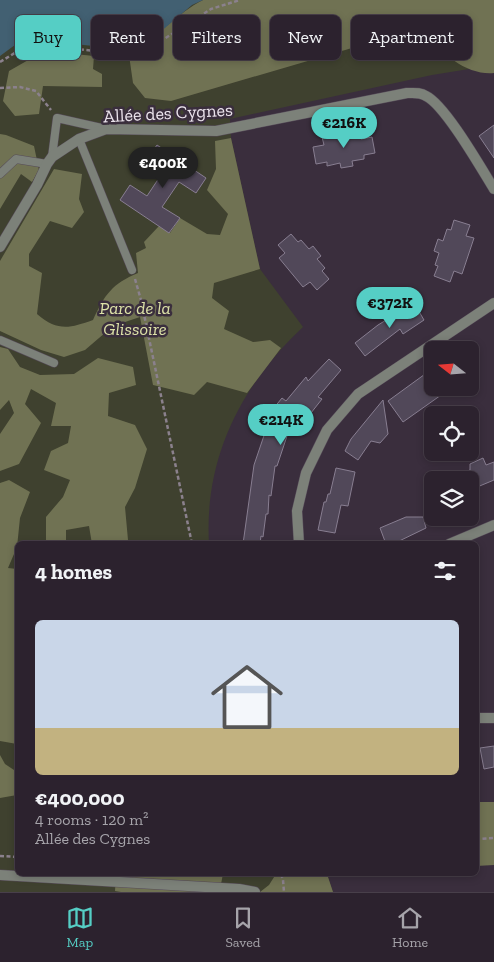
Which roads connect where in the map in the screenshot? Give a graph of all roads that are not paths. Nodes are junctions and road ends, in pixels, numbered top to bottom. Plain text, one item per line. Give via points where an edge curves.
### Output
1 (106, 130) junction
2 (79, 139) junction
3 (50, 160) junction
4 (0, 174) edge
5 (494, 189) edge
6 (0, 247) edge
7 (132, 270) road end
8 (494, 303) edge
9 (0, 340) edge
10 (54, 363) dead end
11 (494, 525) edge
12 (298, 541) edge
13 (456, 541) edge
14 (479, 718) edge
15 (494, 718) edge
16 (0, 875) edge
17 (15, 876) edge
18 (17, 876) edge
19 (255, 892) edge

1 - 2 street, Allée des Cygnes
1 - 3 lane via 57,118
1 - 5 street, Allée des Cygnes via 216,131 417,93 426,95 440,107
2 - 3 street, Allée des Cygnes
2 - 7 lane
3 - 4 lane via 16,159
3 - 6 street
8 - 12 street via 358,394 327,430 306,473 297,510
9 - 10 lane
11 - 13 street
14 - 15 street
16 - 17 street
18 - 19 street

